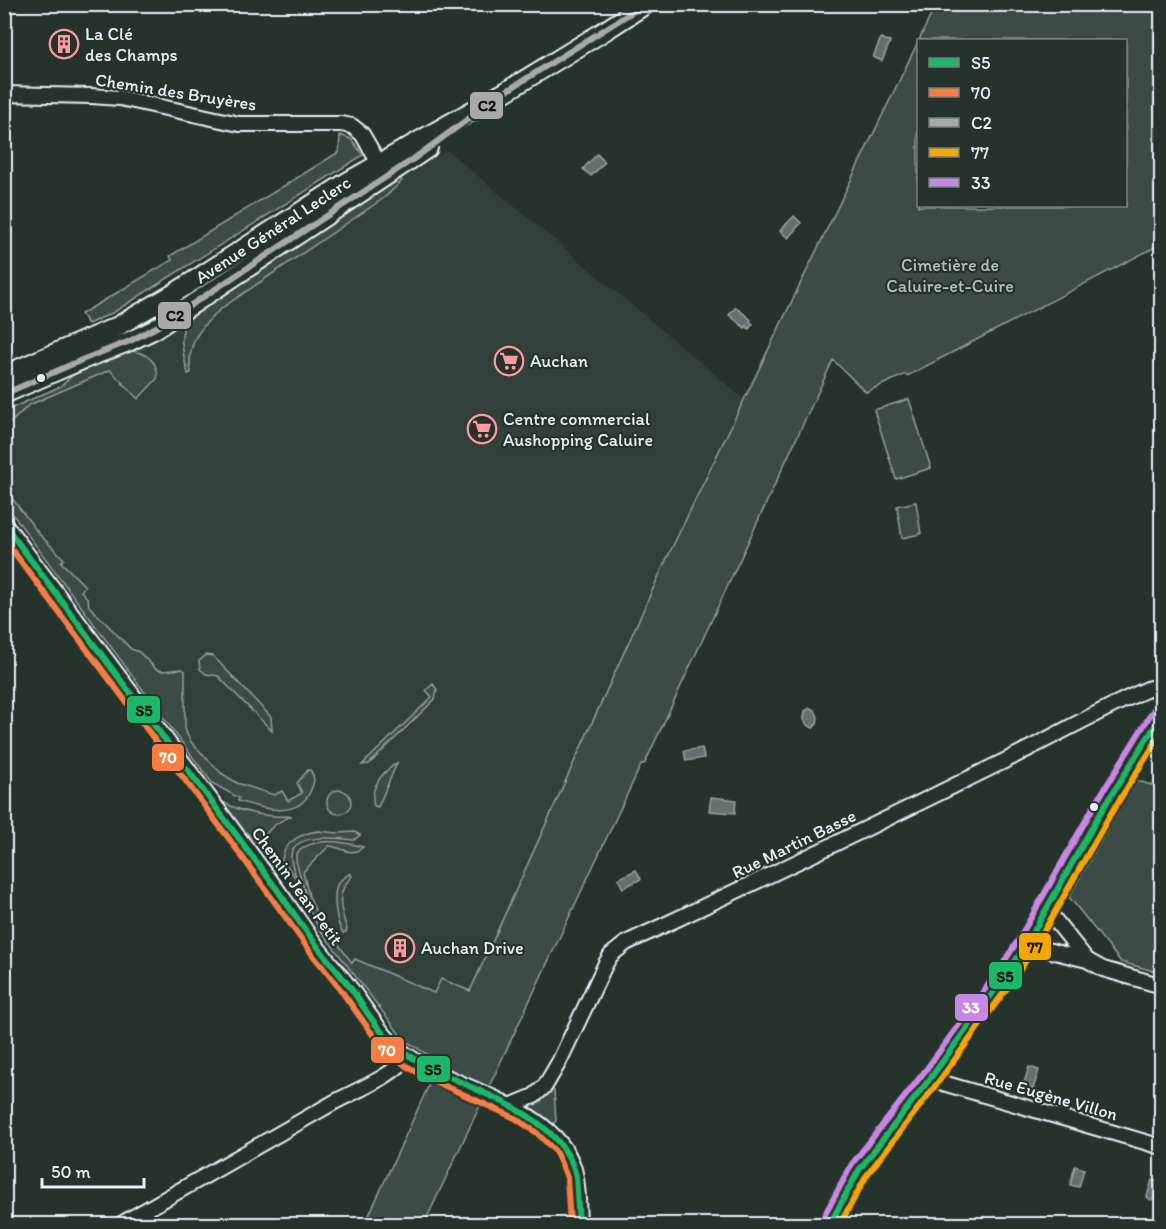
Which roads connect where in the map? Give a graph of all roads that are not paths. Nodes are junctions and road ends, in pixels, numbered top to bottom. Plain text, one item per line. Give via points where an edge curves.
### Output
1 (646, 4) edge
2 (4, 94) edge
3 (383, 170) junction
4 (4, 375) edge
5 (4, 394) edge
6 (4, 523) edge
7 (1161, 692) edge
8 (1161, 714) edge
9 (1047, 910) junction
10 (1028, 942) junction
11 (1087, 960) junction
12 (1161, 986) edge
13 (408, 1056) junction
14 (932, 1076) junction
15 (510, 1106) junction
16 (1161, 1147) edge
17 (121, 1224) edge
18 (579, 1224) edge
19 (830, 1224) edge

1 - 3 main road, Avenue Général Leclerc
2 - 3 street, Chemin des Bruyères via 120,98 239,124 352,126 362,134
3 - 4 main road, Avenue Général Leclerc via 347,182 118,326
3 - 5 main road, Avenue Général Leclerc via 155,328
6 - 13 street, Chemin Jean Petit via 320,950 389,1041
7 - 15 street, Rue Martin Basse via 1150,688 1107,707 1009,759 626,943 606,963 545,1086 534,1096
8 - 9 main road
9 - 10 main road
9 - 11 street
10 - 11 street
10 - 14 main road
11 - 12 street via 1103,969
13 - 15 street, Chemin Jean Petit
13 - 17 street via 390,1073
14 - 16 street, Rue Eugène Villon via 943,1083
14 - 19 main road via 860,1170
15 - 18 street, Chemin Jean Petit via 545,1128 564,1147 577,1182

